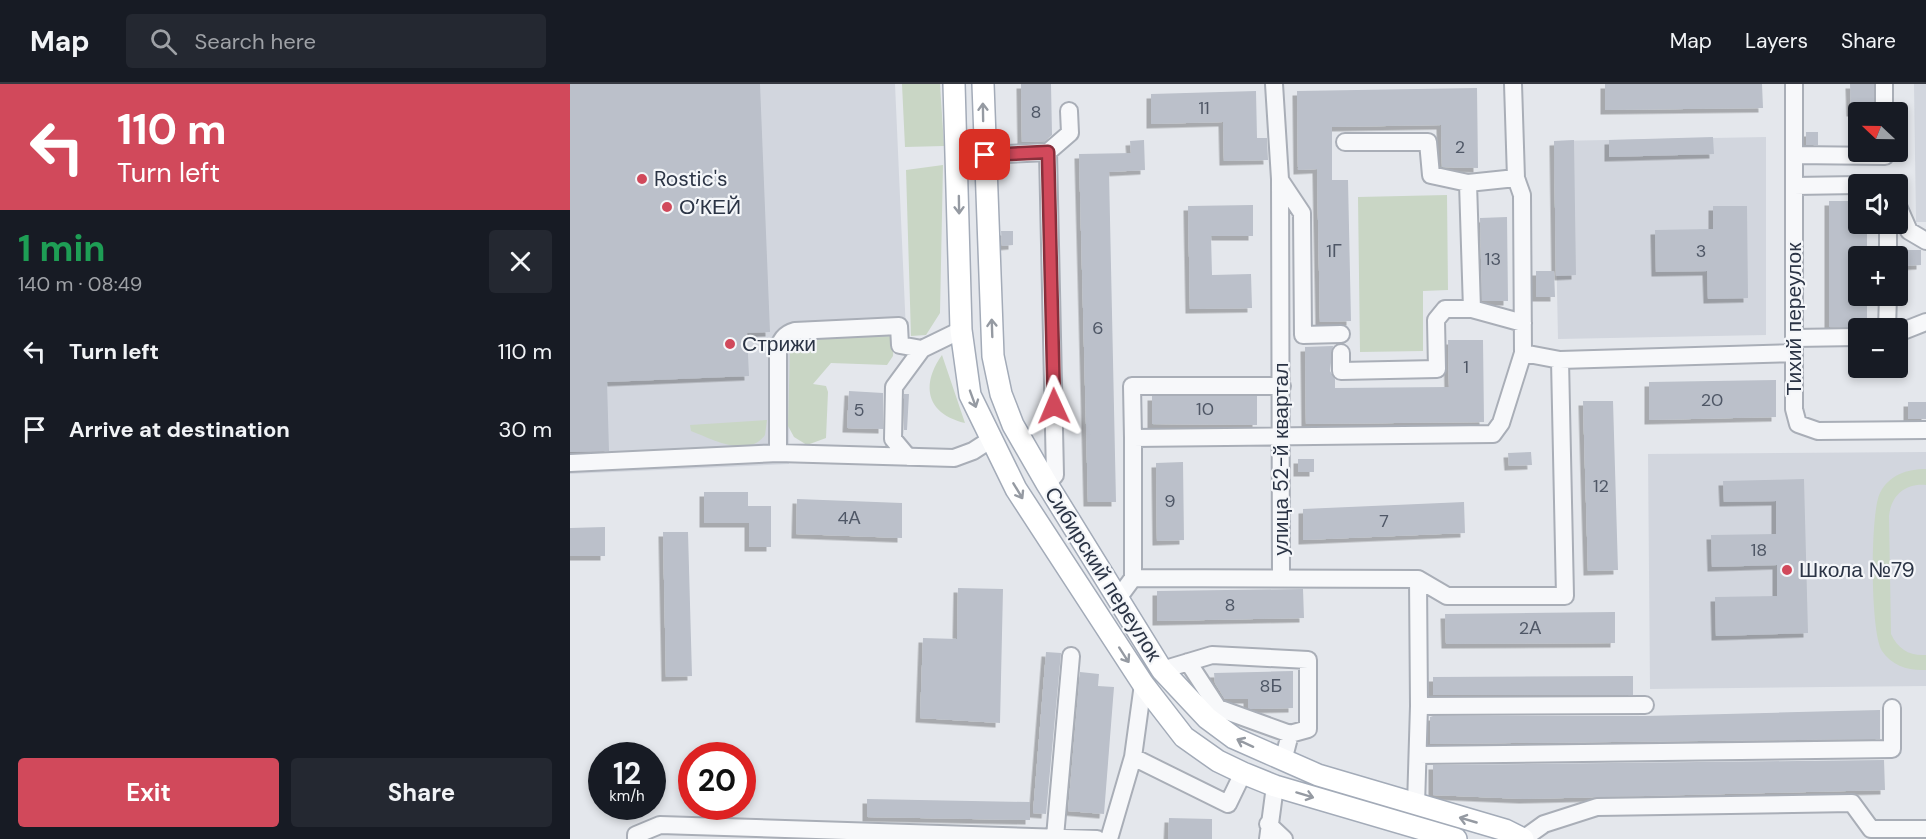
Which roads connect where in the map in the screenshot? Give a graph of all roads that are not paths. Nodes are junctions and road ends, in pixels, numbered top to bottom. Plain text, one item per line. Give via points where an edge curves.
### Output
1 (954, 84) edge
2 (983, 84) edge
3 (1274, 84) edge
4 (1513, 84) edge
5 (1794, 84) edge
6 (1884, 84) edge
7 (1884, 102) edge
8 (1069, 111) dead end
9 (1346, 142) dead end
10 (1048, 152) junction
11 (985, 155) junction
12 (1794, 155) junction
13 (1848, 156) edge
14 (1516, 178) junction
15 (1280, 179) junction
16 (1468, 183) junction
17 (1848, 185) edge
18 (1794, 186) junction
19 (1908, 229) edge
20 (1926, 242) edge
21 (1472, 309) junction
22 (1926, 322) edge
23 (1523, 323) junction
24 (1908, 329) edge
25 (961, 330) junction
26 (1341, 334) dead end
27 (1848, 338) edge
28 (1794, 346) junction
29 (922, 349) junction
30 (1341, 353) dead end
31 (1523, 353) junction
32 (1560, 360) junction
33 (1282, 386) junction
34 (1013, 425) junction
35 (1926, 430) edge
36 (1282, 435) junction
37 (1133, 438) junction
38 (990, 440) junction
39 (778, 453) junction
40 (908, 457) junction
41 (570, 463) edge
42 (1047, 484) junction
43 (1133, 578) junction
44 (1281, 578) junction
45 (1418, 579) junction
46 (1119, 597) junction
47 (1071, 656) dead end
48 (1188, 662) junction
49 (1162, 670) junction
50 (1143, 684) junction
51 (1419, 705) junction
52 (1645, 705) dead end
53 (1892, 708) dead end
54 (1290, 734) junction
55 (1418, 755) junction
56 (1133, 757) junction
57 (1283, 761) junction
58 (1243, 773) junction
59 (1275, 786) junction
60 (1416, 805) junction
61 (1926, 829) edge
62 (1268, 832) edge
63 (1055, 837) junction
64 (636, 839) edge
65 (1097, 839) edge
66 (1109, 839) edge
67 (1284, 839) edge
68 (1456, 839) edge
69 (1523, 839) edge

1 -> 25 main road, Сибирский переулок
11 -> 2 main road, Сибирский переулок
3 - 15 street, улица 52-й квартал
4 - 14 street
5 - 12 street, Тихий переулок
6 - 7 street
8 - 10 street via 1070,133
9 - 16 street via 1428,142 1431,175
10 - 11 street
10 - 42 street via 1055,475
34 -> 11 main road, Сибирский переулок via 993,356
12 - 13 street
12 - 18 street, Тихий переулок
14 - 16 street
14 - 23 street via 1522,195
15 - 26 street via 1302,213 1303,335
15 - 33 street, улица 52-й квартал
16 - 21 street
17 - 18 street
18 - 28 street, Тихий переулок
19 - 20 street
21 - 23 street
21 - 30 street via 1445,309 1436,320 1437,369 1341,371
22 - 24 street
23 - 31 street
25 - 29 street
25 -> 38 main road, Сибирский переулок via 970,395
27 - 28 street
28 - 32 street
28 - 35 street, Тихий переулок via 1794,409 1798,424 1818,431
29 - 39 street via 900,345 899,326 795,331 786,335 778,352
29 - 40 street via 894,387 893,439
31 - 32 street
31 - 36 street via 1501,423 1493,434
32 - 45 street via 1565,596 1448,596
33 - 36 street, улица 52-й квартал
33 - 37 street via 1132,386
34 - 38 main road
34 - 42 main road, Сибирский переулок
36 - 37 street
36 - 44 street, улица 52-й квартал
37 - 43 street
38 - 40 street via 954,458
38 -> 50 main road, Сибирский переулок via 1016,489
39 - 40 street
39 - 41 street
42 - 46 main road, Сибирский переулок
43 - 44 street
43 - 46 street
44 - 45 street, улица 52-й квартал
45 - 51 street
46 - 49 main road, Сибирский переулок
47 - 63 street
48 - 49 street
48 - 54 street via 1218,708
48 - 54 street via 1212,655 1308,660 1308,729
49 - 50 main road
57 -> 49 main road, Сибирский переулок via 1234,738 1207,718
50 - 56 street
50 - 58 main road, Сибирский переулок via 1184,737
51 - 52 street
51 - 55 street
53 - 55 street via 1892,749
54 - 57 street
55 - 60 street
56 - 58 street via 1228,804
56 - 66 street
57 - 59 main road
57 - 60 main road, Сибирский переулок
58 - 59 main road, Сибирский переулок
59 - 62 street
59 -> 68 main road, Сибирский переулок
69 -> 60 main road, Сибирский переулок via 1505,830
61 - 69 street via 1871,829 1852,803 1597,807 1544,824
62 - 67 street
63 - 64 street via 660,825 636,835
63 - 65 street

